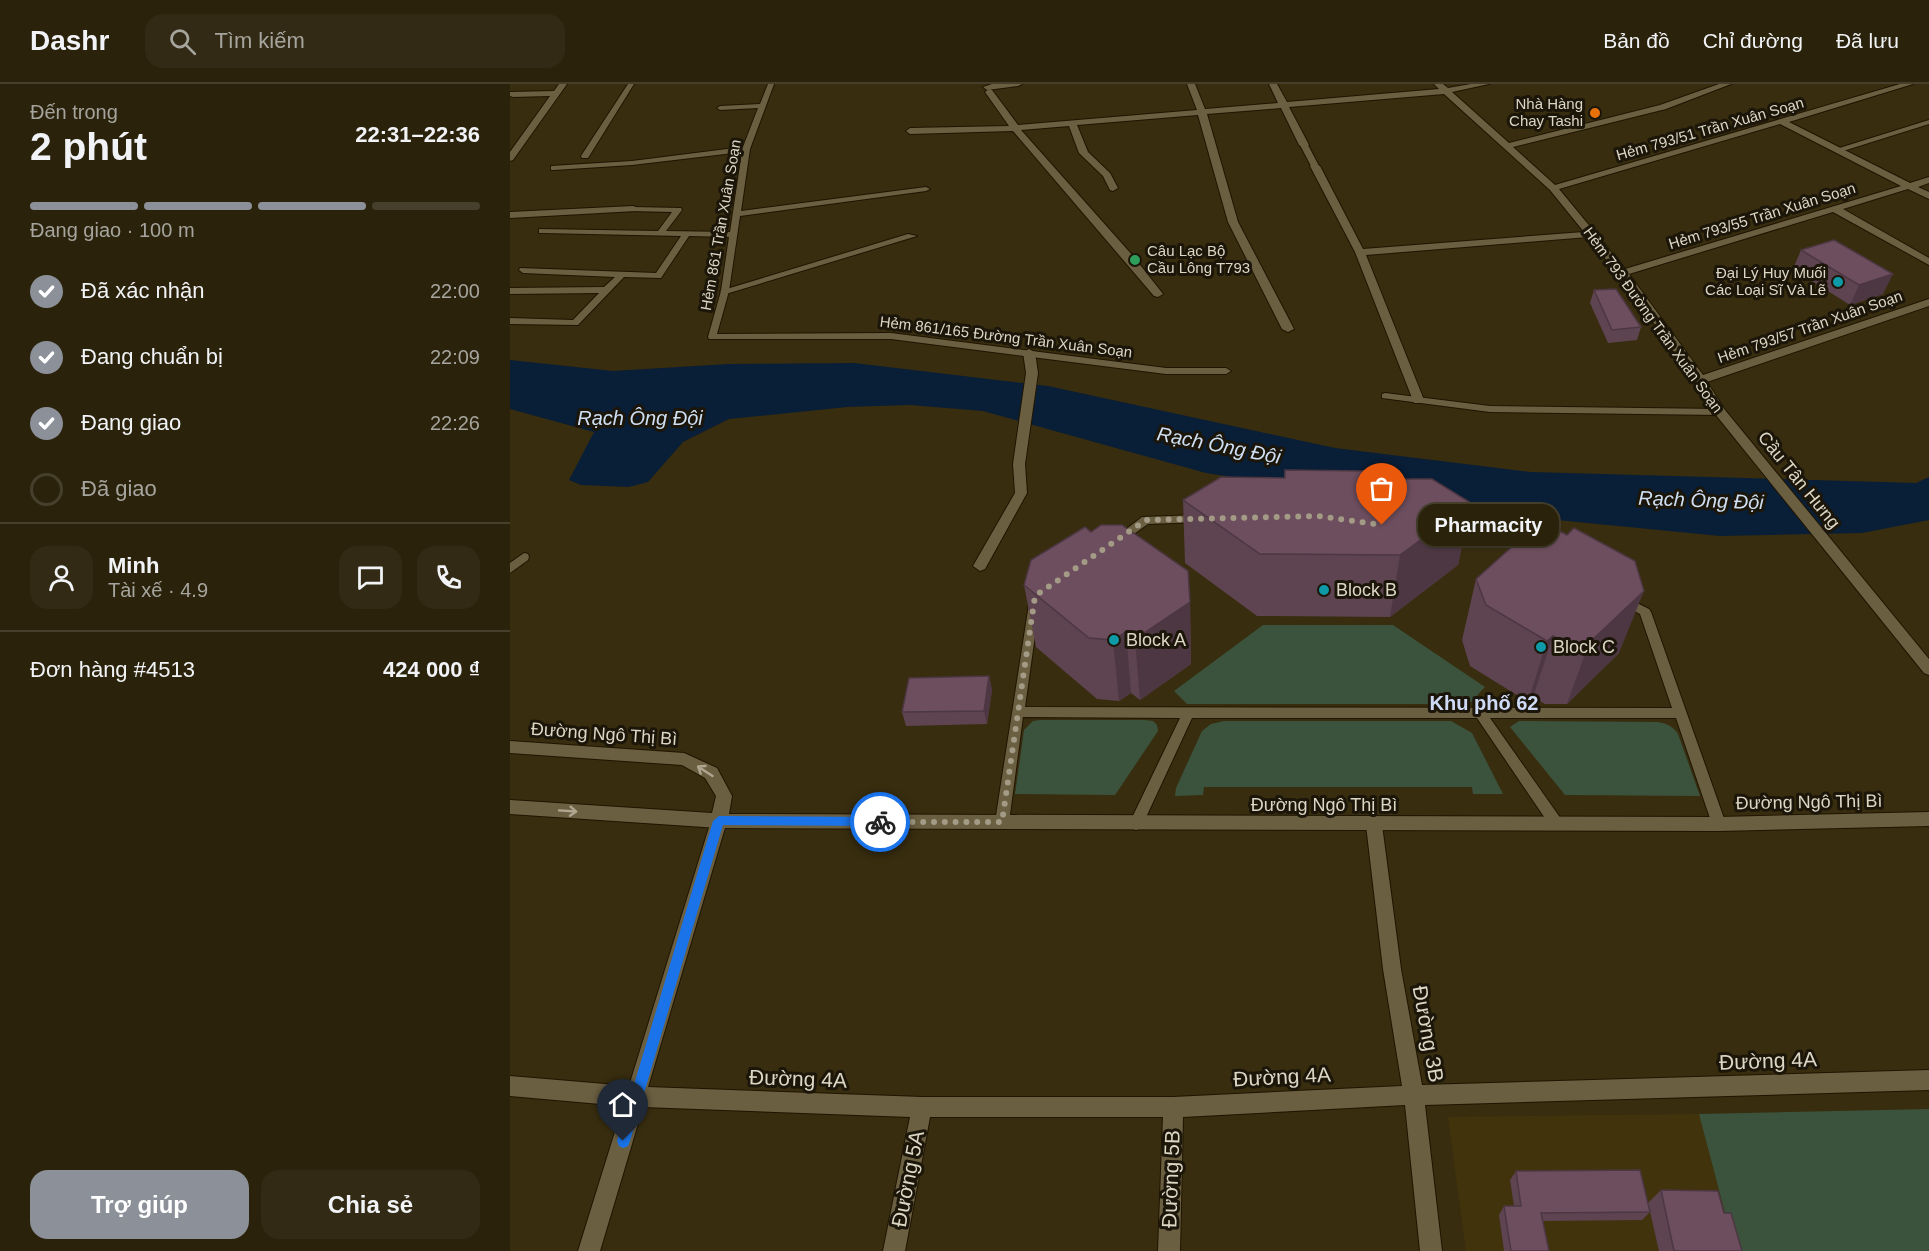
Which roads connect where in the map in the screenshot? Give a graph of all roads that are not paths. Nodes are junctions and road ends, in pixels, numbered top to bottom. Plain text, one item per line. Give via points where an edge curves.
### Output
1 (521, 84) edge
2 (563, 84) edge
3 (632, 84) edge
4 (771, 84) edge
5 (1018, 84) edge
6 (1191, 84) edge
7 (1274, 84) edge
8 (1485, 84) edge
9 (1728, 84) edge
10 (1909, 84) edge
11 (1442, 87) edge
12 (558, 93) junction
13 (512, 96) edge
14 (1283, 105) junction
15 (761, 106) junction
16 (720, 108) dead end
17 (1202, 112) junction
18 (1782, 122) junction
19 (1929, 122) edge
20 (1072, 123) junction
21 (1017, 128) junction
22 (910, 131) dead end
23 (1305, 145) joint
24 (1508, 147) junction
25 (746, 149) junction
26 (1837, 150) junction
27 (512, 153) edge
28 (585, 156) dead end
29 (1315, 166) joint
30 (554, 168) dead end
31 (1929, 180) edge
32 (1910, 186) junction
33 (1113, 188) dead end
34 (1553, 188) junction
35 (926, 189) dead end
36 (1929, 196) edge
37 (633, 209) joint
38 (1835, 209) junction
39 (737, 214) junction
40 (510, 215) edge
41 (542, 231) dead end
42 (660, 234) junction
43 (687, 234) junction
44 (1592, 234) junction
45 (734, 235) junction
46 (912, 236) dead end
47 (1360, 252) junction
48 (1929, 262) edge
49 (523, 270) dead end
50 (1623, 273) junction
51 (622, 274) junction
52 (607, 290) junction
53 (510, 291) edge
54 (725, 291) junction
55 (1158, 294) dead end
56 (1929, 302) edge
57 (510, 321) edge
58 (1288, 329) dead end
59 (712, 337) joint
60 (1029, 352) junction
61 (1226, 371) dead end
62 (1700, 380) junction
63 (1385, 396) dead end
64 (1418, 400) junction
65 (1720, 412) junction
66 (1737, 433) joint
67 (1215, 519) edge
68 (1442, 534) edge
69 (1109, 545) edge
70 (1543, 552) edge
71 (524, 557) dead end
72 (980, 566) dead end
73 (510, 569) edge
74 (1614, 594) edge
75 (1035, 596) edge
76 (1929, 669) edge
77 (1019, 712) junction
78 (1480, 712) junction
79 (1188, 713) junction
80 (1682, 713) junction
81 (510, 747) edge
82 (510, 807) edge
83 (1929, 819) edge
84 (719, 821) junction
85 (1002, 822) junction
86 (1556, 823) junction
87 (1136, 824) junction
88 (1719, 824) junction
89 (1374, 825) junction
90 (1929, 1080) edge
91 (510, 1086) edge
92 (1414, 1095) junction
93 (637, 1097) junction
94 (922, 1107) junction
95 (1173, 1107) junction
96 (590, 1251) edge
97 (894, 1251) edge
98 (1169, 1251) edge
99 (1431, 1251) edge

1 - 13 street
2 - 12 street
3 - 28 lane
4 - 15 lane, Hẻm 861 Trần Xuân Soạn
5 - 21 street via 988,89
6 - 17 street
7 - 14 street
8 - 11 street
9 - 24 street via 1664,107
10 - 18 street, Hẻm 793/51 Trần Xuân Soạn
11 - 14 street
11 - 24 street, Hẻm 793 Đường Trần Xuân Soạn
12 - 13 street
12 - 27 street
14 - 17 street
14 - 23 street
15 - 16 lane
15 - 25 lane, Hẻm 861 Trần Xuân Soạn
17 - 20 street
17 - 58 street via 1233,222
18 - 26 street, Hẻm 793/55 Trần Xuân Soạn
18 - 34 street, Hẻm 793/51 Trần Xuân Soạn
19 - 26 lane
20 - 21 street
20 - 33 street via 1084,153 1107,175
21 - 22 street
21 - 55 street
23 - 29 lane
24 - 34 street, Hẻm 793 Đường Trần Xuân Soạn
25 - 30 lane
25 - 39 lane, Hẻm 861 Trần Xuân Soạn
26 - 32 street, Hẻm 793/55 Trần Xuân Soạn
29 - 47 street
31 - 32 street, Hẻm 793/55 Trần Xuân Soạn
32 - 36 street, Hẻm 793/55 Trần Xuân Soạn
32 - 38 street, Hẻm 793/55 Trần Xuân Soạn
34 - 44 street, Hẻm 793 Đường Trần Xuân Soạn
35 - 39 lane
37 - 40 street
37 - 42 lane via 678,210
38 - 48 street
38 - 50 street, Hẻm 793/55 Trần Xuân Soạn
39 - 45 lane, Hẻm 861 Trần Xuân Soạn
41 - 42 lane
42 - 43 lane
43 - 45 lane
43 - 51 lane via 658,276
44 - 47 street
44 - 50 street, Hẻm 793 Đường Trần Xuân Soạn
45 - 54 lane, Hẻm 861 Trần Xuân Soạn
46 - 54 street
47 - 64 street
49 - 51 lane
50 - 62 street, Hẻm 793 Đường Trần Xuân Soạn
51 - 52 lane
52 - 53 lane
52 - 57 lane via 575,323
54 - 59 lane, Hẻm 861 Trần Xuân Soạn
56 - 62 street, Hẻm 793/57 Trần Xuân Soạn
59 - 60 lane, Hẻm 861/165 Đường Trần Xuân Soạn via 891,336
60 - 61 lane, Hẻm 861/165 Đường Trần Xuân Soạn via 1166,371
60 - 72 street via 1032,373 1019,464 1021,493
62 - 65 street, Hẻm 793 Đường Trần Xuân Soạn
63 - 64 lane
64 - 65 lane via 1490,409
65 - 66 street, Hẻm 793 Đường Trần Xuân Soạn
66 - 76 street, Cầu Tân Hưng
67 - 69 lane via 1146,520
68 - 70 lane via 1532,546
71 - 73 lane
74 - 80 lane via 1645,612
75 - 77 lane
77 - 79 lane
77 - 85 lane
78 - 79 lane
78 - 80 lane
78 - 86 lane
79 - 87 lane
80 - 88 lane
84 -> 81 street, Đường Ngô Thị Bì via 724,796 711,773 684,759
82 -> 84 street, Đường Ngô Thị Bì
83 - 88 street, Đường Ngô Thị Bì
84 - 85 street, Đường Ngô Thị Bì
84 - 93 street
85 - 87 street, Đường Ngô Thị Bì
86 - 88 street, Đường Ngô Thị Bì
86 - 89 street, Đường Ngô Thị Bì
87 - 89 street, Đường Ngô Thị Bì
89 - 92 street, Đường 3B via 1392,969
90 - 92 street, Đường 4A
91 - 93 street, Đường 4A
92 - 95 street, Đường 4A
92 - 99 street, Đường 3B
93 - 94 street, Đường 4A
93 - 96 street
94 - 95 street, Đường 4A
94 - 97 street, Đường 5A
95 - 98 street, Đường 5B

